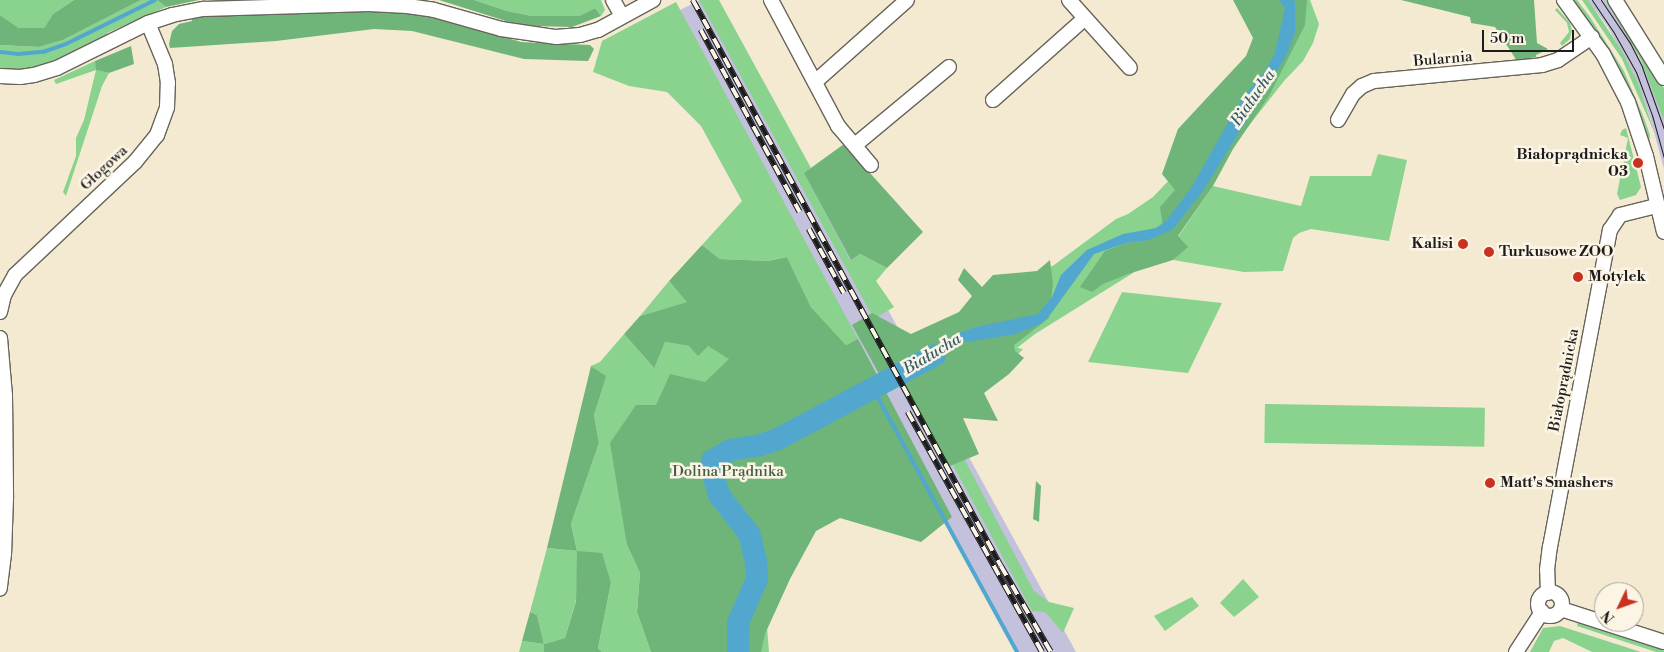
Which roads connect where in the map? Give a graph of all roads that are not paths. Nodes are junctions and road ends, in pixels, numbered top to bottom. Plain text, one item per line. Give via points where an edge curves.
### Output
1 (613, 0) edge
2 (653, 0) edge
3 (771, 0) edge
4 (908, 0) edge
5 (1069, 0) edge
6 (1564, 0) edge
7 (1615, 0) edge
8 (622, 16) junction
9 (1085, 18) junction
10 (148, 24) junction
11 (1592, 37) junction
12 (949, 67) dead end
13 (1130, 68) dead end
14 (0, 76) edge
15 (1664, 78) edge
16 (815, 82) junction
17 (993, 100) dead end
18 (1338, 120) dead end
19 (855, 145) junction
20 (872, 165) dead end
21 (1657, 206) junction
22 (1664, 232) edge
23 (0, 312) edge
24 (0, 338) edge
25 (0, 589) edge
26 (1548, 592) junction
27 (1561, 609) junction
28 (1542, 612) junction
29 (1664, 642) edge
30 (1516, 652) edge

1 - 8 street
2 - 8 street
3 - 16 street
4 - 16 street
5 - 9 street
6 - 11 street
7 - 15 street
8 - 10 street via 598,30 556,37 501,29 434,10 369,4 204,9
9 - 13 street
9 - 17 street
10 - 14 street via 57,68 20,77
10 - 23 street, Głogowa via 168,83 167,106 157,135 135,162 15,276 4,295
11 - 18 street, Bularnia via 1558,60 1542,65 1374,81 1353,94
11 - 21 street via 1612,70 1633,116
12 - 19 street
16 - 19 street via 838,126
19 - 20 street
21 - 22 street
21 - 26 street, Białoprądnicka via 1620,215 1610,230 1550,547
24 - 25 street via 5,395 6,498
26 - 27 street via 1560,597
26 - 28 street, Białoprądnicka via 1539,600
27 - 28 street via 1552,616
27 - 29 street
28 - 30 street

